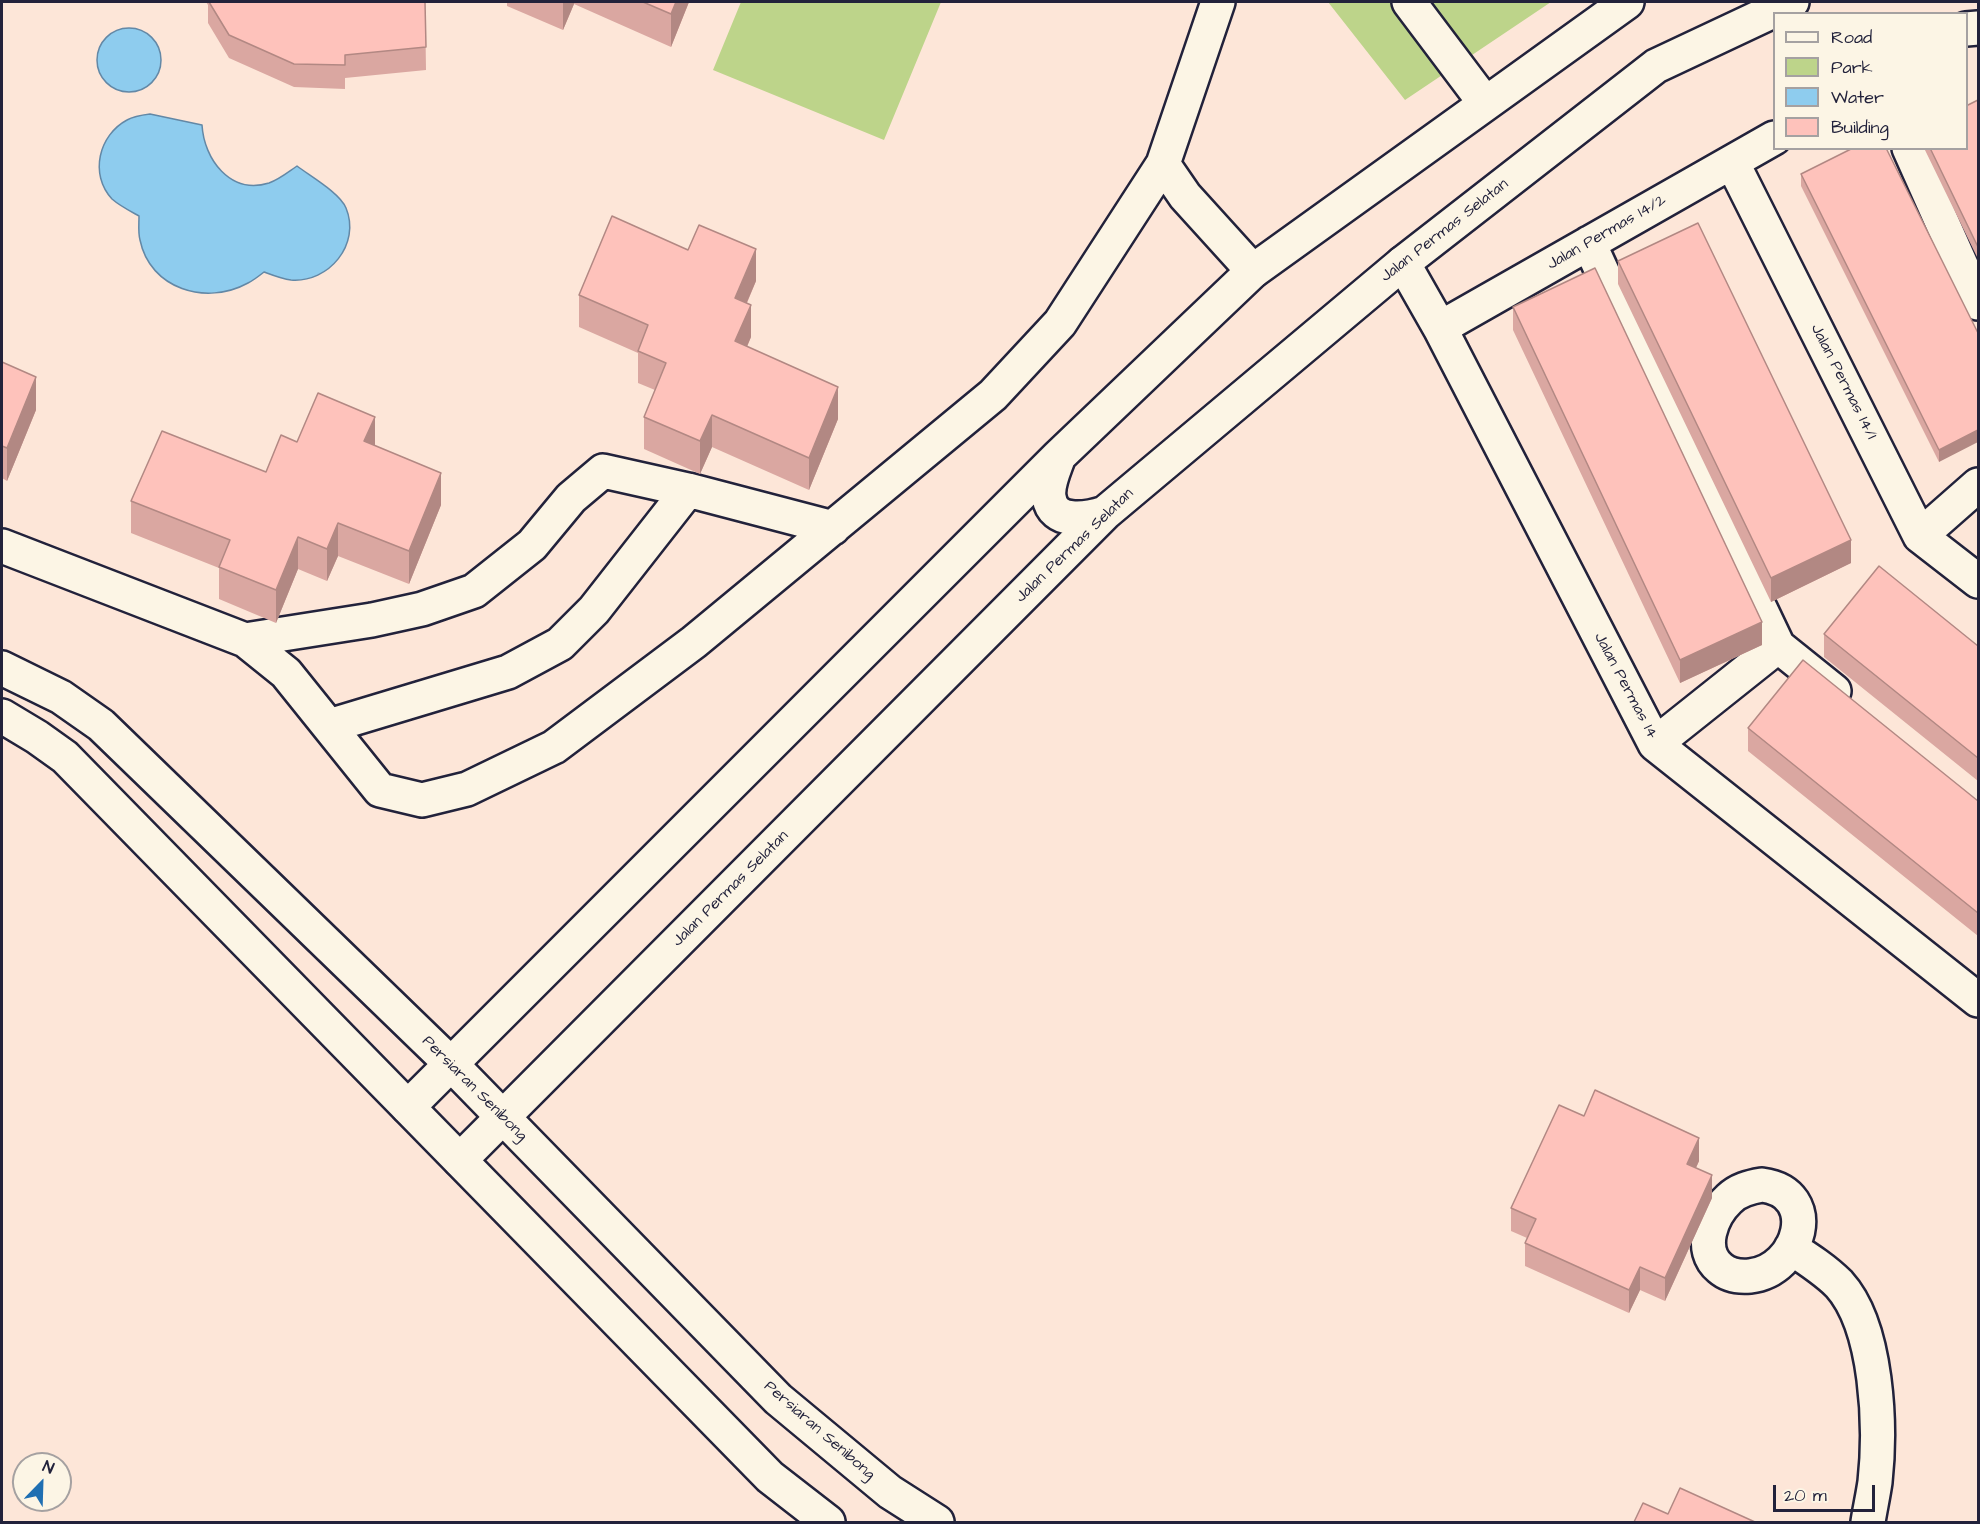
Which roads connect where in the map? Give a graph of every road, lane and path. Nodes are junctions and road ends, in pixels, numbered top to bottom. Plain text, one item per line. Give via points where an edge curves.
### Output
1 (1218, 2) edge
2 (1409, 2) edge
3 (1627, 2) edge
4 (1792, 2) edge
5 (1485, 104) junction
6 (1773, 139) edge
7 (1910, 150) edge
8 (1732, 162) junction
9 (1163, 164) junction
10 (1589, 243) junction
11 (1403, 263) junction
12 (1253, 271) junction
13 (1978, 303) edge
14 (1440, 328) junction
15 (1059, 456) junction
16 (1978, 485) edge
17 (688, 490) junction
18 (1105, 513) junction
19 (833, 528) junction
20 (1920, 536) junction
21 (2, 546) edge
22 (1978, 581) edge
23 (245, 640) junction
24 (1778, 646) junction
25 (2, 668) edge
26 (1861, 712) edge
27 (2, 716) edge
28 (329, 726) junction
29 (1655, 744) junction
30 (1978, 1000) edge
31 (450, 1063) junction
32 (408, 1107) junction
33 (503, 1118) junction
34 (460, 1160) junction
35 (1791, 1248) dead end
36 (891, 1507) edge
37 (828, 1522) edge
38 (937, 1522) edge
39 (1868, 1522) edge

1 - 9 street
2 - 5 street
3 - 5 street
4 - 11 street, Jalan Permas Selatan via 1656,66
5 - 12 street
6 - 8 street, Jalan Permas 14/2
7 - 13 street
8 - 10 street, Jalan Permas 14/2
8 - 20 street, Jalan Permas 14/1
9 - 12 street via 1185,196
9 - 19 street via 1060,323 993,395
10 - 14 street, Jalan Permas 14/2
10 - 24 street
11 - 14 street, Jalan Permas 14
11 - 18 street, Jalan Permas Selatan
12 - 15 street
14 - 29 street, Jalan Permas 14
15 - 18 street via 1048,496 1054,510 1065,517 1078,518
15 - 31 street
16 - 20 street
17 - 19 street
17 - 23 street via 603,471 572,498 532,545 474,591 422,609 372,620
17 - 28 street via 594,610 560,644 508,672
18 - 33 street, Jalan Permas Selatan
19 - 28 street via 694,642 554,747 467,789 422,800 380,790
20 - 22 street, Jalan Permas 14/1
21 - 23 street
23 - 28 street via 286,673
24 - 26 street
24 - 29 street
25 - 31 street, Persiaran Senibong via 61,697 101,725
27 - 32 street via 65,757
29 - 30 street, Jalan Permas 14
31 - 32 street
31 - 33 street, Persiaran Senibong
32 - 34 street
33 - 34 street, Jalan Permas Selatan
33 - 36 street, Persiaran Senibong via 778,1399
34 - 37 street via 770,1477
35 - 39 street via 1839,1285 1854,1306 1864,1331 1872,1366 1877,1447
36 - 38 street, Persiaran Senibong

